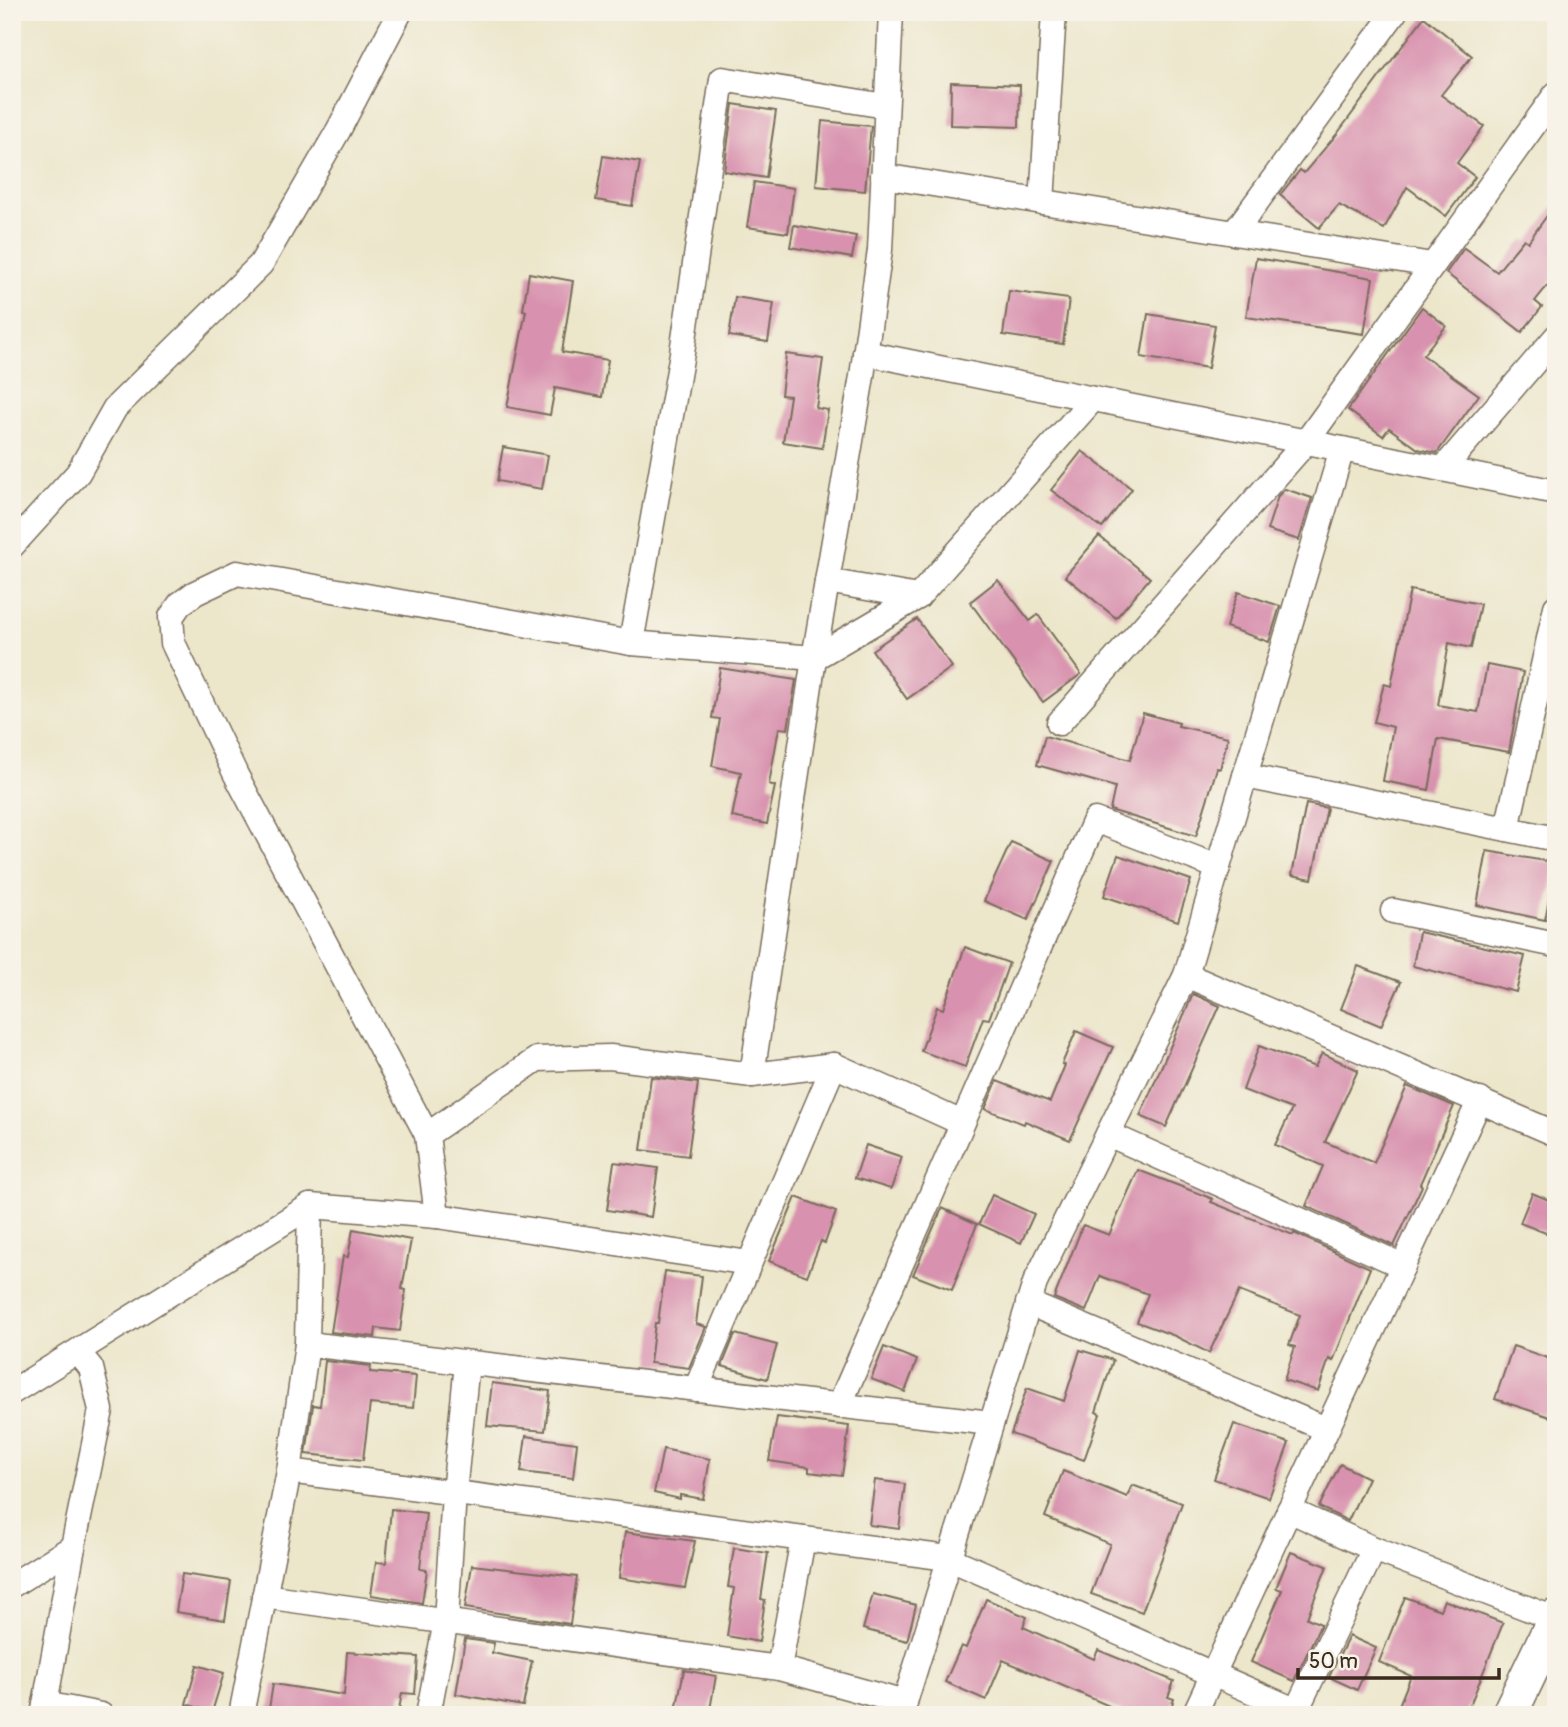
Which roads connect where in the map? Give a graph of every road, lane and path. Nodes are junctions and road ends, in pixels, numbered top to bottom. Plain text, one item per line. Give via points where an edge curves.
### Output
1 (400, 12) edge
2 (891, 12) edge
3 (1054, 12) edge
4 (1395, 12) edge
5 (1556, 94) edge
6 (885, 106) junction
7 (883, 176) junction
8 (1042, 202) junction
9 (1234, 233) junction
10 (1432, 265) junction
11 (1556, 337) edge
12 (866, 353) junction
13 (1093, 399) junction
14 (1306, 442) junction
15 (1342, 449) junction
16 (1443, 469) junction
17 (1556, 492) edge
18 (12, 547) edge
19 (827, 581) junction
20 (918, 597) junction
21 (1556, 607) edge
22 (631, 643) junction
23 (814, 657) junction
24 (1059, 723) dead end
25 (1245, 776) junction
26 (1507, 829) junction
27 (1556, 839) edge
28 (1218, 867) junction
29 (1393, 911) dead end
30 (1556, 945) edge
31 (1186, 975) junction
32 (834, 1065) junction
33 (752, 1075) junction
34 (1480, 1100) junction
35 (962, 1123) junction
36 (1108, 1134) junction
37 (1556, 1134) edge
38 (427, 1135) junction
39 (310, 1206) junction
40 (437, 1216) junction
41 (749, 1263) junction
42 (1403, 1266) junction
43 (1028, 1303) junction
44 (307, 1344) junction
45 (78, 1352) junction
46 (467, 1363) junction
47 (696, 1389) junction
48 (12, 1392) edge
49 (839, 1406) junction
50 (990, 1423) junction
51 (1326, 1429) junction
52 (289, 1471) junction
53 (454, 1493) junction
54 (1289, 1510) junction
55 (803, 1539) junction
56 (73, 1546) junction
57 (1374, 1549) junction
58 (948, 1558) junction
59 (12, 1586) edge
60 (264, 1596) junction
61 (1555, 1618) edge
62 (446, 1621) junction
63 (779, 1668) junction
64 (1212, 1674) junction
65 (43, 1709) edge
66 (903, 1709) edge
67 (1301, 1713) edge
68 (101, 1715) edge
69 (241, 1715) edge
70 (428, 1715) edge
71 (1195, 1715) edge
72 (1509, 1715) edge

1 - 18 street via 261,264 115,408 78,473
2 - 6 street
3 - 8 street
4 - 9 street
5 - 10 street
6 - 7 street
6 - 22 street via 722,79 682,353
7 - 8 street
7 - 12 street via 880,250
8 - 9 street
9 - 10 street
10 - 14 street
11 - 16 street
12 - 13 street
12 - 19 street
13 - 14 street
13 - 20 street
14 - 15 street
14 - 24 street
15 - 16 street
15 - 25 street
16 - 17 street
19 - 20 street
19 - 23 street
20 - 23 street
21 - 26 street
22 - 23 street
22 - 38 street via 237,573 195,593 171,617 173,643 236,775
23 - 33 street
25 - 26 street
25 - 28 street
26 - 27 street
28 - 31 street
28 - 35 street via 1095,820
29 - 30 street
31 - 34 street
31 - 36 street
32 - 33 street
32 - 35 street
32 - 41 street
33 - 38 street via 610,1056 537,1059
34 - 37 street
34 - 42 street
35 - 49 street
36 - 42 street
36 - 43 street
38 - 40 street
39 - 40 street
39 - 44 street
39 - 45 street
40 - 41 street
41 - 47 street
42 - 51 street
43 - 50 street
43 - 51 street
44 - 46 street
44 - 52 street
45 - 48 street
45 - 56 street via 91,1368 101,1410
46 - 47 street
46 - 53 street
47 - 49 street
49 - 50 street
50 - 58 street
51 - 54 street
52 - 53 street
52 - 60 street
53 - 55 street
53 - 62 street
54 - 57 street
54 - 64 street
55 - 58 street
55 - 63 street
56 - 59 street
56 - 65 street
57 - 61 street
57 - 67 street
58 - 64 street
58 - 66 street
60 - 62 street
60 - 69 street
61 - 72 main road
62 - 63 street
62 - 70 street
63 - 66 street
64 - 67 street
64 - 71 street
65 - 68 street

